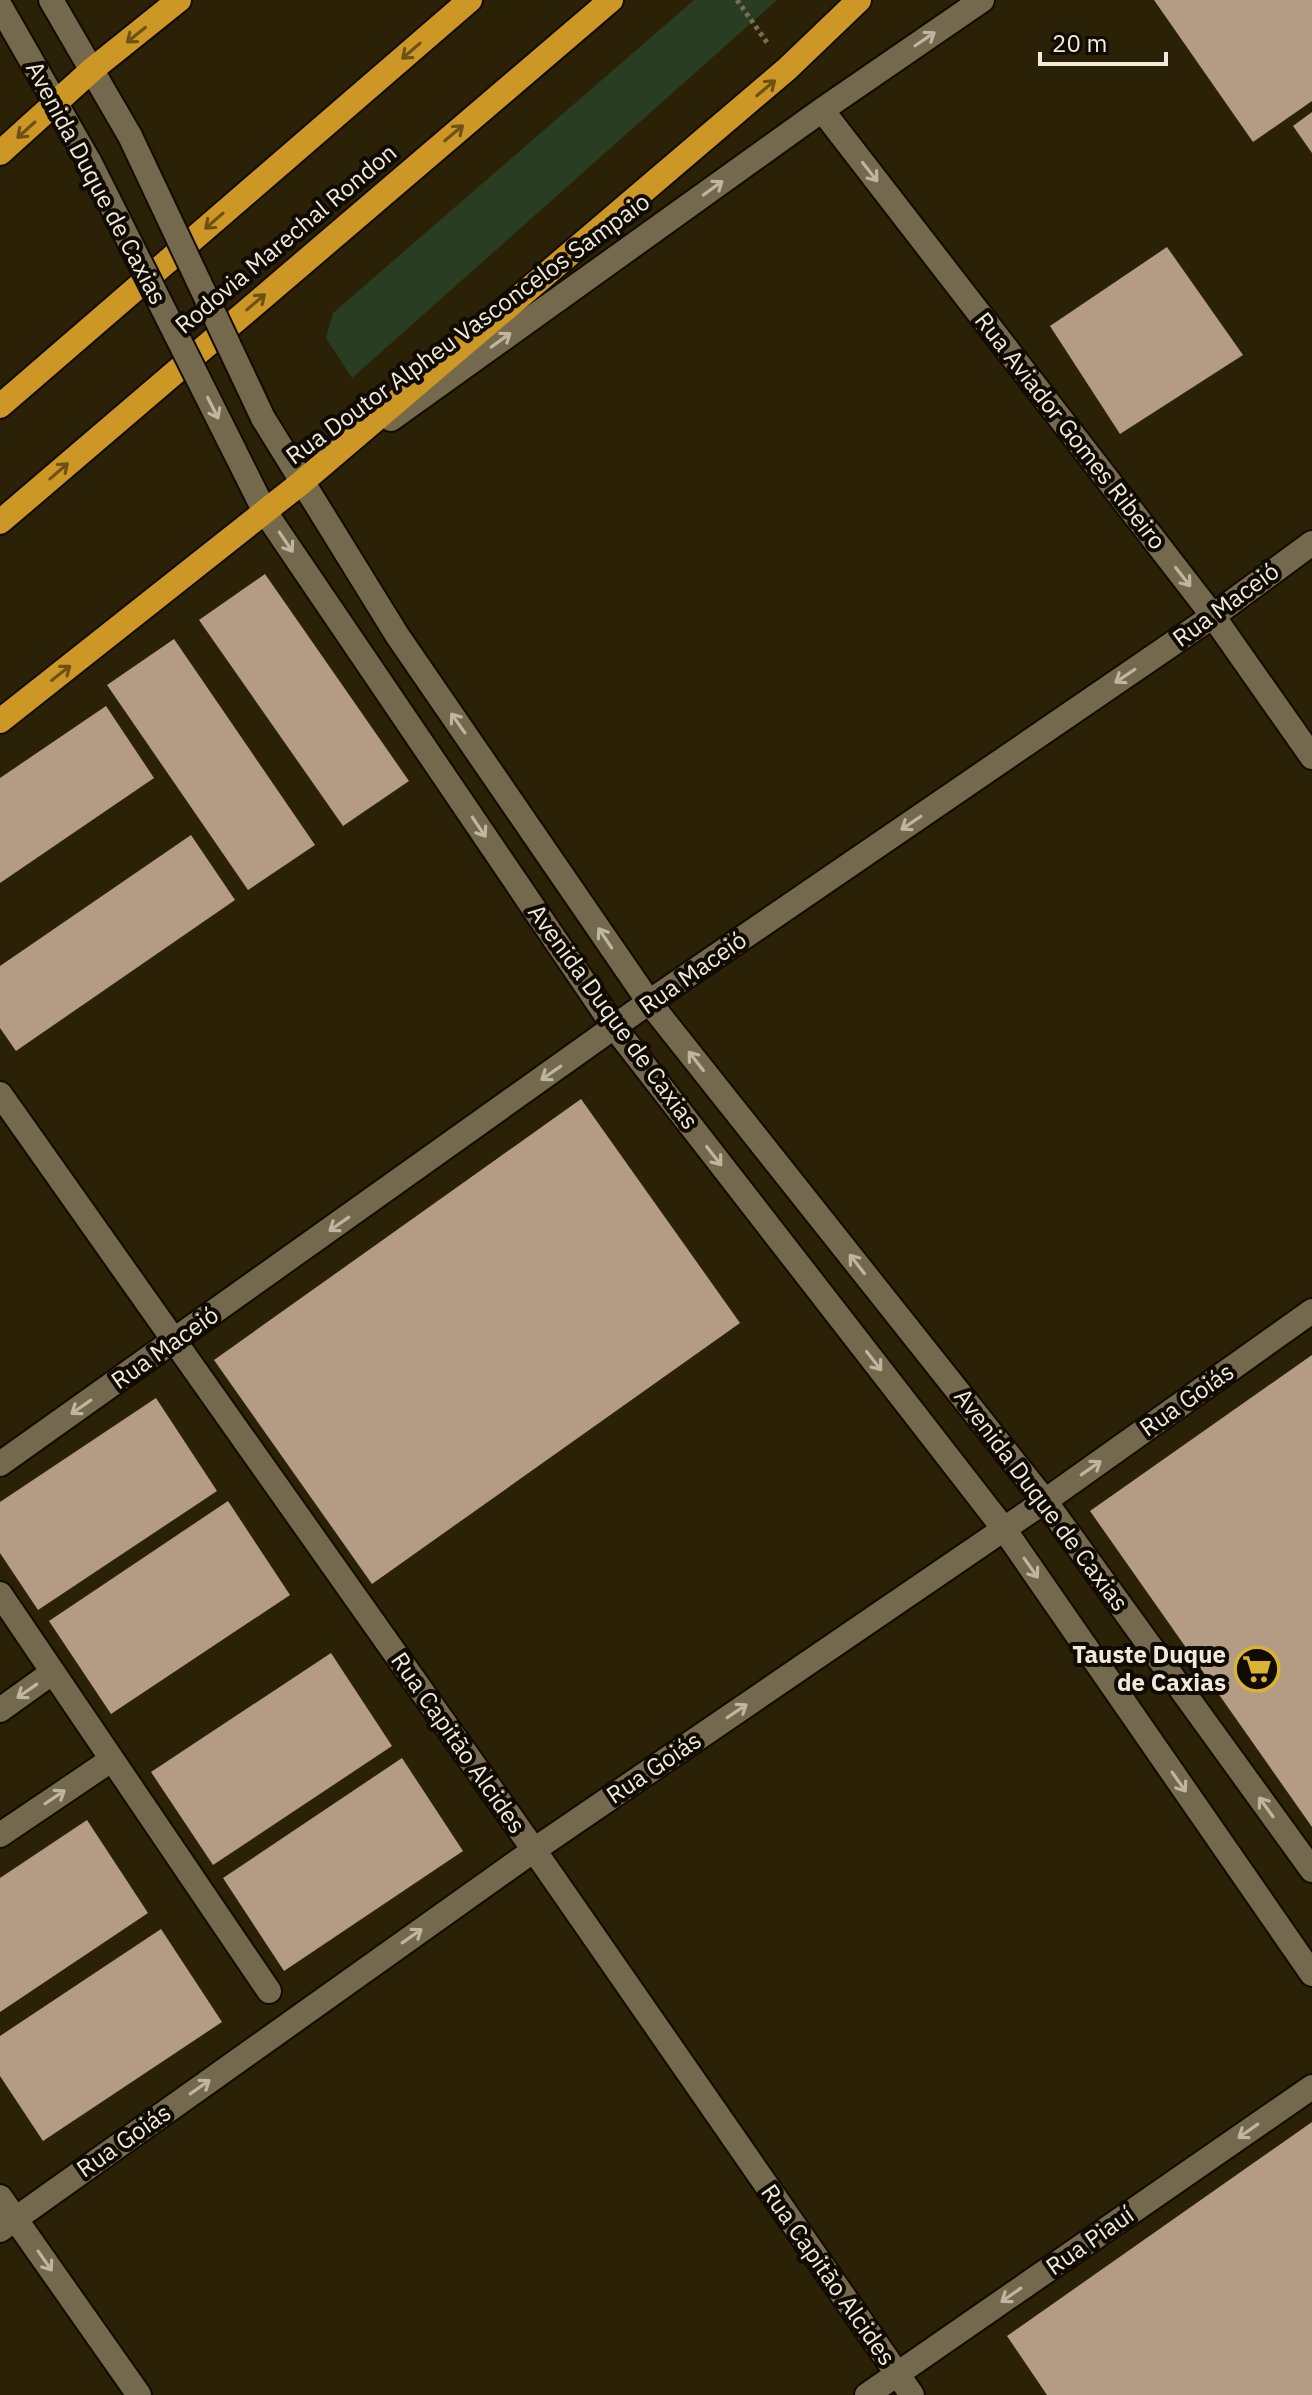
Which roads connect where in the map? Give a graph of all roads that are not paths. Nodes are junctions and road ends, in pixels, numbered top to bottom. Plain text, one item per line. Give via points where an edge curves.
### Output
1 (51, 0) edge
2 (179, 0) edge
3 (470, 0) edge
4 (611, 0) edge
5 (859, 0) edge
6 (982, 0) edge
7 (0, 6) edge
8 (93, 69) junction
9 (56, 102) junction
10 (822, 110) junction
11 (0, 153) edge
12 (0, 406) edge
13 (301, 483) junction
14 (265, 512) junction
15 (0, 522) edge
16 (1312, 543) edge
17 (1213, 616) junction
18 (0, 721) edge
19 (1312, 757) edge
20 (649, 1002) junction
21 (615, 1028) junction
22 (0, 1094) edge
23 (1312, 1311) edge
24 (175, 1341) junction
25 (0, 1464) edge
26 (1045, 1501) junction
27 (1004, 1529) junction
28 (0, 1594) edge
29 (53, 1672) junction
30 (0, 1710) edge
31 (111, 1760) junction
32 (0, 1835) edge
33 (534, 1850) junction
34 (1312, 1870) edge
35 (1312, 1974) edge
36 (269, 1991) dead end
37 (1312, 2087) edge
38 (0, 2197) edge
39 (8, 2224) edge
40 (897, 2374) junction
41 (139, 2395) edge
42 (867, 2395) edge
43 (912, 2395) edge

1 - 8 street, Avenida Duque de Caxias
2 -> 8 highway
3 -> 12 highway
15 -> 4 highway, Rodovia Marechal Rondon
13 -> 5 highway via 787,69
10 -> 6 street, Rua Doutor Alpheu Vasconcelos Sampaio
7 - 9 street, Avenida Duque de Caxias
8 - 9 highway
8 - 13 street, Avenida Duque de Caxias, bridge via 263,418
9 -> 11 highway
9 -> 14 street, Avenida Duque de Caxias, bridge
13 -> 10 street, Rua Doutor Alpheu Vasconcelos Sampaio
10 -> 17 street, Rua Aviador Gomes Ribeiro
13 - 14 highway, Rua Doutor Alpheu Vasconcelos Sampaio
20 -> 13 street, Avenida Duque de Caxias via 397,635
18 -> 14 highway, Rua Doutor Alpheu Vasconcelos Sampaio
14 -> 21 street, Avenida Duque de Caxias
16 - 17 street, Rua Maceió
17 - 19 street, Rua Aviador Gomes Ribeiro
17 -> 20 street, Rua Maceió
20 - 21 street, Rua Maceió
26 -> 20 street, Avenida Duque de Caxias
21 -> 24 street, Rua Maceió
21 -> 27 street, Avenida Duque de Caxias
22 - 24 street, Rua Capitão Alcides
26 -> 23 street, Rua Goiás
24 -> 25 street, Rua Maceió
24 - 33 street, Rua Capitão Alcides
26 - 27 street, Rua Goiás
34 -> 26 street, Avenida Duque de Caxias
33 -> 27 street, Rua Goiás
27 -> 35 street, Avenida Duque de Caxias
28 - 29 street
29 -> 30 street
29 - 31 street
32 -> 31 street
31 - 36 street
39 -> 33 street, Rua Goiás
33 - 40 street, Rua Capitão Alcides
37 -> 40 street, Rua Piauí
38 - 39 street
39 -> 41 street
40 - 42 street, Rua Piauí
40 - 43 street, Rua Capitão Alcides

